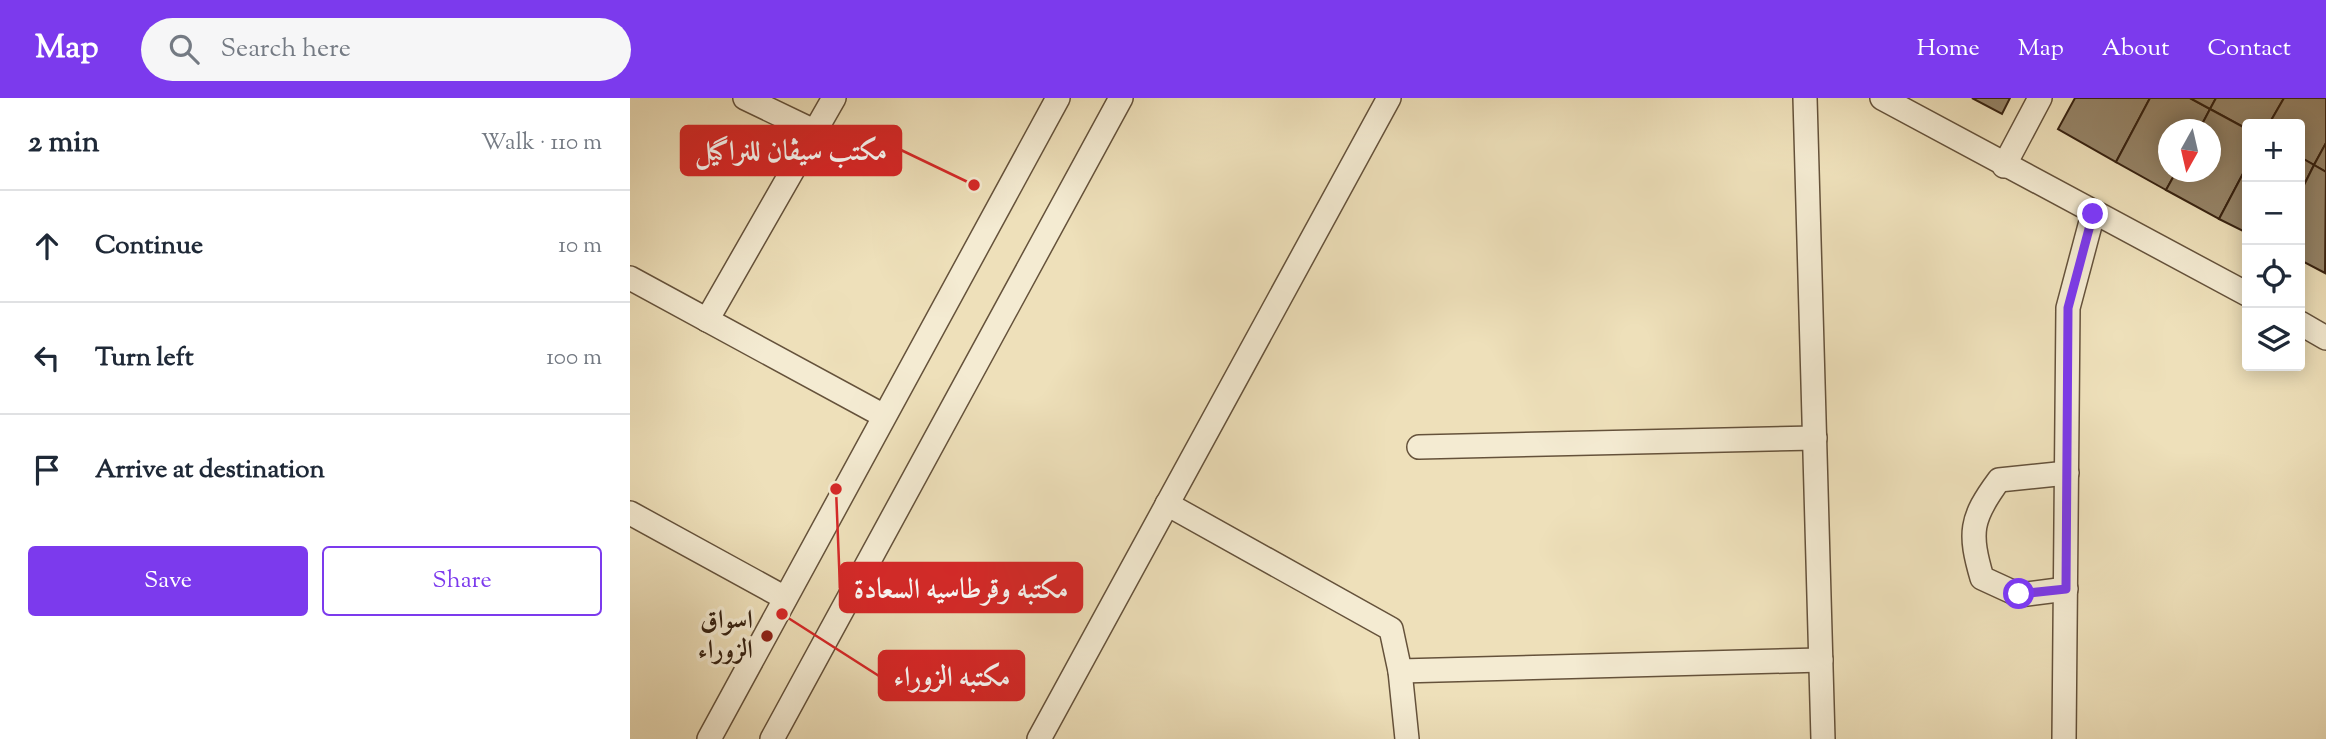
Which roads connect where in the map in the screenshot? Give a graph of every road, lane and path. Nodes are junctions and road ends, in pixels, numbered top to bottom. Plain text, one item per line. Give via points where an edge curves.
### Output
1 (745, 98) edge
2 (834, 98) edge
3 (1058, 98) edge
4 (1121, 98) edge
5 (1390, 98) edge
6 (1805, 98) edge
7 (1882, 98) edge
8 (2040, 98) edge
9 (816, 132) junction
10 (2004, 166) junction
11 (2093, 214) junction
12 (630, 278) edge
13 (2242, 291) edge
14 (707, 320) junction
15 (2305, 326) edge
16 (2326, 338) edge
17 (884, 416) junction
18 (1815, 438) junction
19 (1419, 447) dead end
20 (2067, 473) junction
21 (1167, 504) junction
22 (630, 513) edge
23 (2066, 589) junction
24 (785, 598) junction
25 (1821, 660) junction
26 (1400, 671) junction
27 (709, 739) edge
28 (772, 739) edge
29 (1039, 739) edge
30 (1407, 739) edge
31 (1824, 739) edge
32 (2064, 739) edge

1 - 9 street
2 - 9 street
3 - 17 street
4 - 28 street
5 - 21 street
6 - 18 street
7 - 10 street
8 - 10 street
9 - 14 street
10 - 11 street
11 - 13 street
11 - 20 street via 2068,308
12 - 14 street
14 - 17 street
15 - 16 street
17 - 24 street
18 - 19 street
18 - 25 street
20 - 23 street
20 - 23 street via 1999,480 1980,505 1972,541 1982,578 2019,594
21 - 26 street via 1391,629
21 - 29 street
22 - 24 street
23 - 32 street
24 - 27 street
25 - 26 street
25 - 31 street
26 - 30 street

